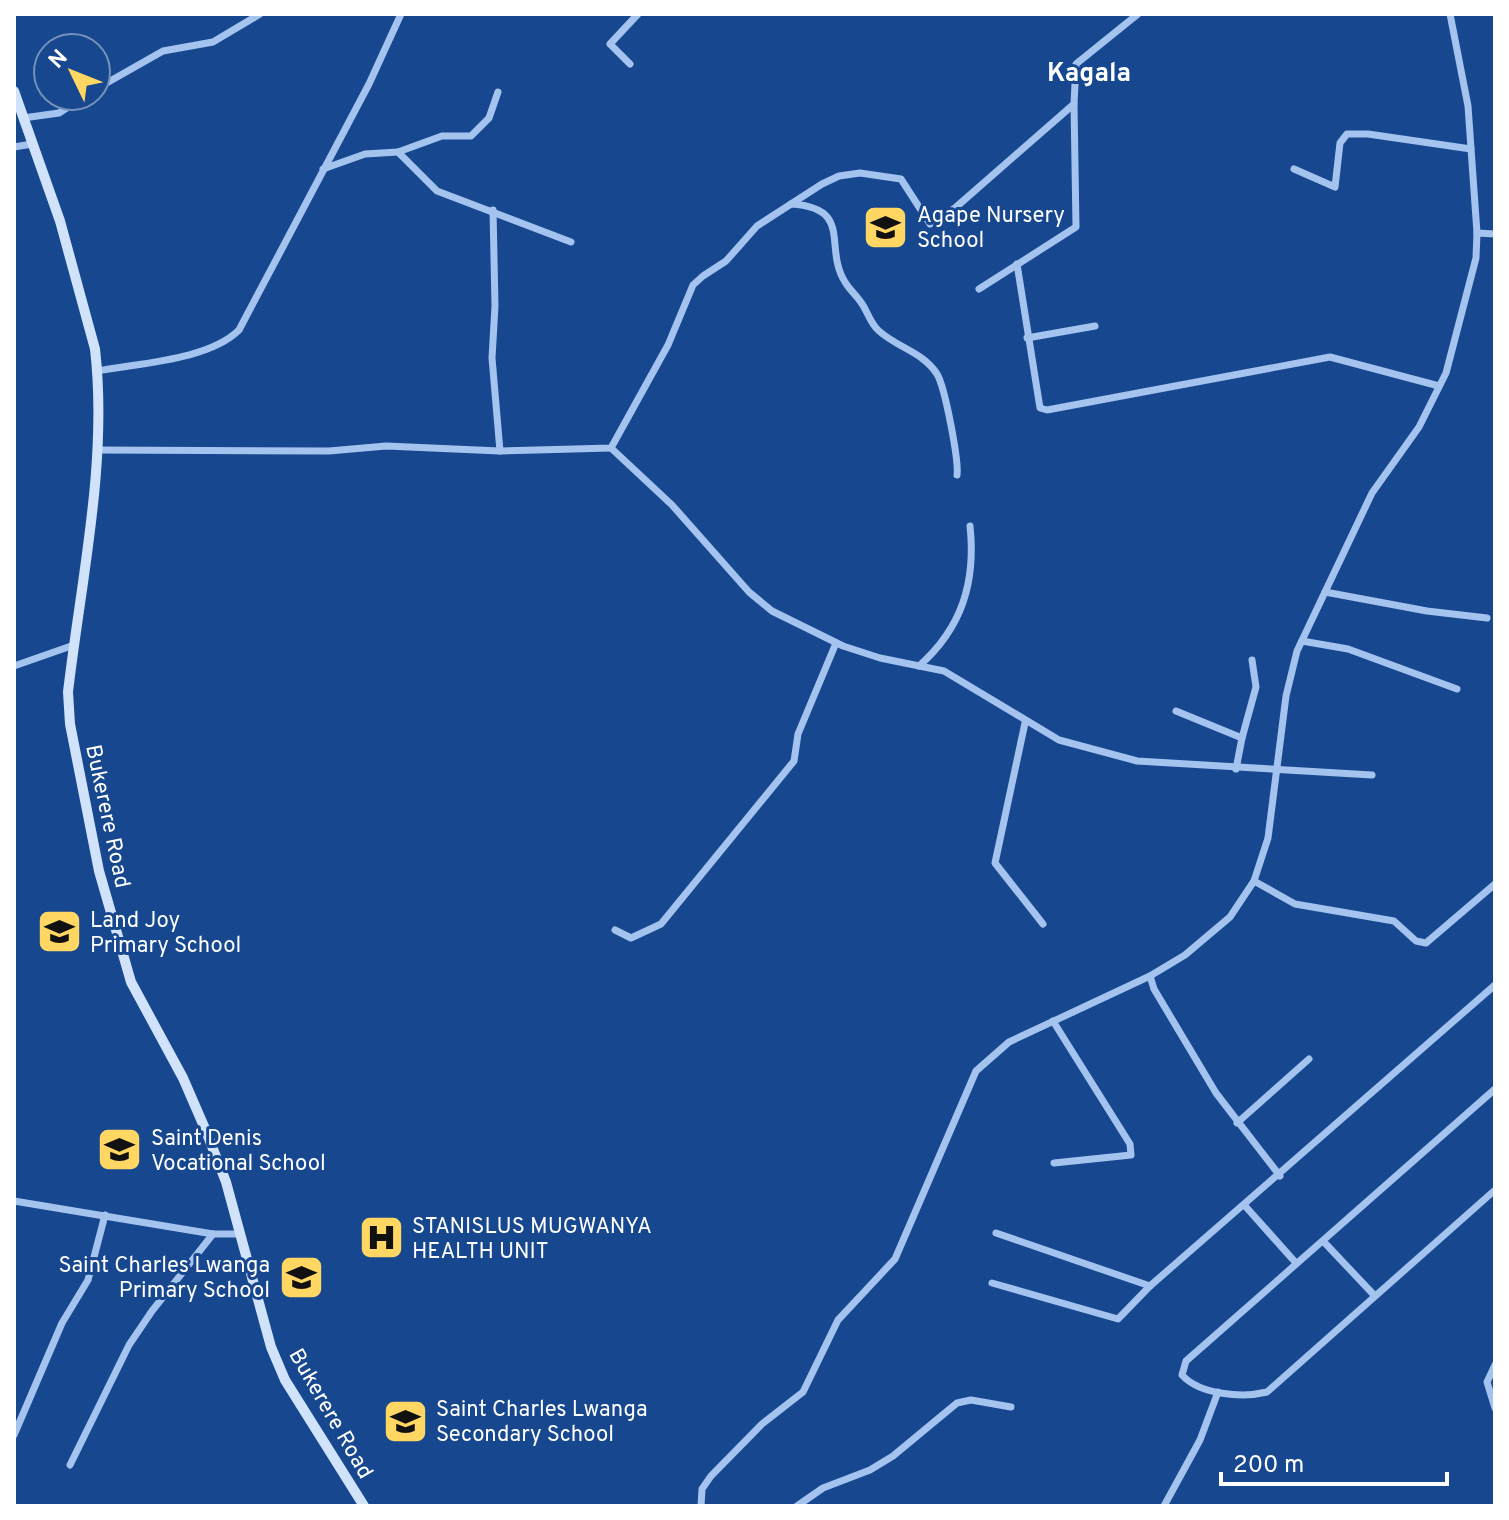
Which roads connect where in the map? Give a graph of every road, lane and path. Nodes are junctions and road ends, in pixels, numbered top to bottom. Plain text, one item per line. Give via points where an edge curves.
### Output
1 (260, 14) edge
2 (401, 14) edge
3 (638, 14) edge
4 (1138, 14) edge
5 (1450, 14) edge
6 (630, 64) dead end
7 (112, 80) edge
8 (14, 91) edge
9 (498, 92) dead end
10 (1074, 104) junction
11 (61, 112) edge
12 (23, 118) junction
13 (32, 144) junction
14 (14, 147) edge
15 (1471, 149) junction
16 (398, 152) junction
17 (323, 169) junction
18 (1294, 169) dead end
19 (791, 204) junction
20 (493, 210) junction
21 (1477, 233) junction
22 (1495, 234) edge
23 (571, 242) dead end
24 (1017, 264) junction
25 (979, 289) dead end
26 (1095, 326) dead end
27 (1027, 338) junction
28 (97, 371) junction
29 (1439, 386) junction
30 (611, 448) junction
31 (97, 450) junction
32 (500, 451) junction
33 (957, 475) dead end
34 (970, 526) dead end
35 (1325, 592) junction
36 (1487, 618) dead end
37 (1302, 641) junction
38 (836, 643) junction
39 (74, 645) junction
40 (1252, 660) dead end
41 (14, 666) edge
42 (919, 666) junction
43 (1457, 689) dead end
44 (1176, 711) dead end
45 (1025, 723) junction
46 (1242, 738) junction
47 (1236, 769) junction
48 (1275, 772) junction
49 (1372, 775) dead end
50 (1254, 881) junction
51 (1495, 884) edge
52 (1043, 924) dead end
53 (615, 930) dead end
54 (1150, 976) junction
55 (1495, 985) edge
56 (1053, 1021) junction
57 (1309, 1059) dead end
58 (1495, 1089) edge
59 (1237, 1123) junction
60 (1054, 1163) dead end
61 (1280, 1176) junction
62 (1495, 1190) edge
63 (14, 1201) edge
64 (1246, 1207) junction
65 (105, 1215) junction
66 (996, 1233) dead end
67 (213, 1234) junction
68 (241, 1234) junction
69 (1323, 1241) junction
70 (1296, 1263) junction
71 (992, 1283) dead end
72 (1150, 1286) junction
73 (1374, 1295) junction
74 (1495, 1365) edge
75 (1218, 1392) junction
76 (1011, 1407) dead end
77 (1495, 1408) edge
78 (14, 1435) edge
79 (70, 1465) dead end
80 (364, 1506) edge
81 (701, 1506) edge
82 (797, 1506) edge
83 (1164, 1506) edge

1 - 7 street via 213,42 163,51
2 - 17 street
3 - 6 street via 610,42
4 - 10 street via 1076,64
5 - 15 street
8 - 12 street, Bukerere Road
9 - 16 street via 489,118 471,136 442,136
10 - 19 street via 930,224 910,188 887,174 839,176
10 - 24 street via 1076,227
11 - 12 street
12 - 13 street, Bukerere Road
13 - 14 street
13 - 28 street, Bukerere Road via 60,221
15 - 18 street via 1347,134 1340,143 1335,187
15 - 21 street
16 - 17 street via 365,154
16 - 20 street via 437,191
17 - 28 street via 250,312 226,343
19 - 30 street via 757,226 726,261 693,285 668,345
19 - 33 street via 816,208 833,226 837,268 869,321 923,357 937,374 946,390
20 - 23 street
20 - 32 street via 492,358
21 - 22 street
21 - 29 street via 1476,258 1451,359
24 - 25 street
24 - 27 street
26 - 27 street
27 - 29 street via 1036,398 1047,410 1330,357
28 - 31 street, Bukerere Road
29 - 35 street via 1419,427 1372,493
30 - 32 street
30 - 38 street via 672,505 759,603
31 - 32 street via 329,451 386,446
31 - 39 street, Bukerere Road
34 - 42 street via 973,571 968,596 946,638
35 - 36 street
35 - 37 street
37 - 43 street via 1348,649
37 - 48 street via 1286,696
38 - 42 street
38 - 53 street via 798,734 794,761 661,924 631,938
39 - 41 street
39 - 68 street, Bukerere Road via 70,724 118,944 131,982 197,1108
40 - 46 street via 1256,687
42 - 45 street via 944,671
44 - 46 street
45 - 47 street via 1080,748 1137,761
45 - 52 street via 995,863
46 - 47 street
47 - 48 street
48 - 49 street
48 - 50 street via 1268,838
50 - 51 street via 1295,904 1394,921 1416,941 1426,943
50 - 54 street via 1211,936
54 - 56 street
54 - 59 street
55 - 61 street
56 - 60 street via 1130,1144 1131,1155
56 - 81 street via 1009,1042 976,1071 895,1259 838,1320 803,1392 762,1424 711,1476 702,1489
57 - 59 street
58 - 69 street
59 - 61 street
61 - 64 street
62 - 73 street
63 - 65 street
64 - 70 street
64 - 72 street
65 - 67 street
65 - 78 street via 88,1280 62,1323
66 - 72 street
67 - 68 street
67 - 79 street via 129,1345
68 - 80 street, Bukerere Road via 285,1380
69 - 70 street
69 - 73 street
70 - 75 street via 1181,1369 1187,1380
71 - 72 street via 1118,1319
73 - 75 street via 1267,1392
74 - 77 street via 1487,1382
75 - 83 street via 1200,1440
76 - 82 street via 971,1400 957,1403 893,1456

